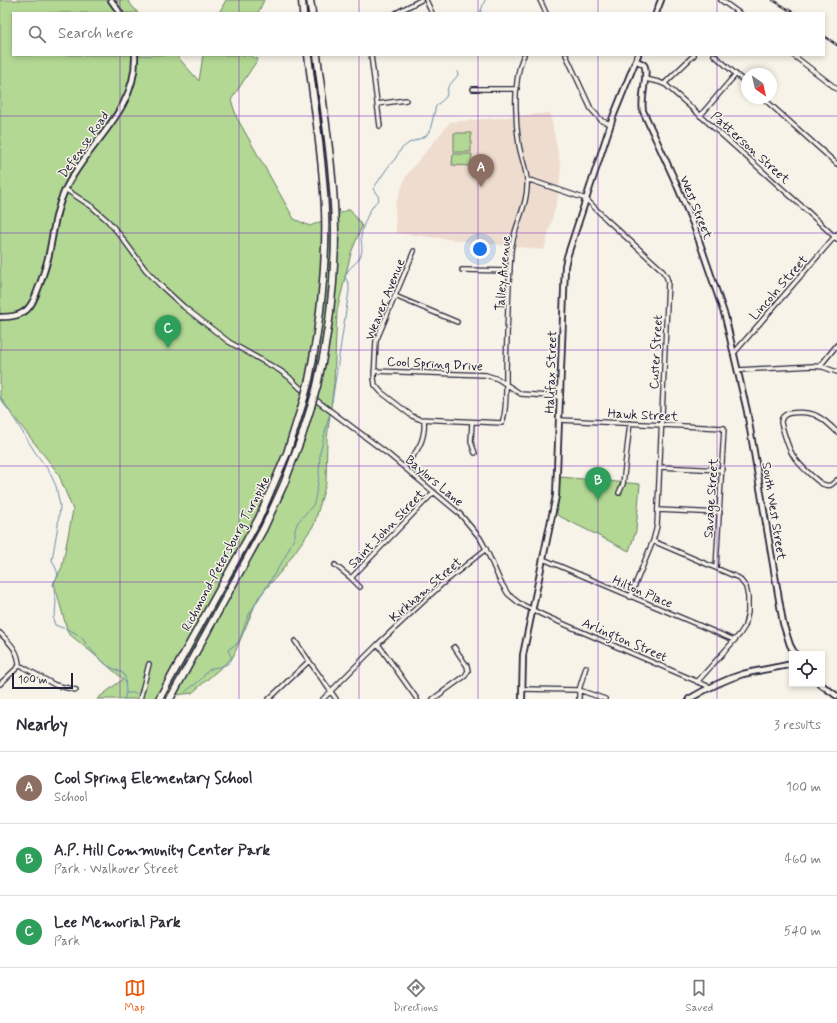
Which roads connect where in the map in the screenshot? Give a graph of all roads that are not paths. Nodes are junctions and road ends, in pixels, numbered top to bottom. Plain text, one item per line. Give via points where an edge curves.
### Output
1 (111, 0) edge
2 (302, 0) edge
3 (310, 0) edge
4 (421, 0) edge
5 (426, 0) edge
6 (540, 0) edge
7 (661, 0) edge
8 (722, 0) edge
9 (119, 12) edge
10 (303, 12) edge
11 (312, 12) edge
12 (398, 12) edge
13 (432, 12) edge
14 (546, 12) edge
15 (656, 12) edge
16 (738, 12) edge
17 (135, 56) edge
18 (308, 56) edge
19 (317, 56) edge
20 (371, 56) edge
21 (524, 56) edge
22 (566, 56) edge
23 (638, 56) edge
24 (693, 56) edge
25 (715, 56) edge
26 (794, 56) edge
27 (636, 60) junction
28 (736, 74) junction
29 (645, 78) junction
30 (741, 79) edge
31 (664, 84) junction
32 (473, 89) dead end
33 (517, 89) junction
34 (837, 89) edge
35 (406, 100) dead end
36 (377, 104) junction
37 (770, 104) edge
38 (700, 116) junction
39 (611, 124) junction
40 (380, 126) dead end
41 (837, 164) edge
42 (527, 180) junction
43 (65, 189) junction
44 (586, 199) junction
45 (836, 237) edge
46 (414, 251) dead end
47 (462, 270) dead end
48 (510, 271) junction
49 (396, 296) junction
50 (0, 317) edge
51 (456, 322) dead end
52 (837, 345) edge
53 (734, 353) junction
54 (820, 366) junction
55 (738, 370) junction
56 (374, 371) junction
57 (837, 372) edge
58 (506, 384) junction
59 (561, 397) junction
60 (424, 420) junction
61 (560, 420) junction
62 (472, 422) junction
63 (630, 423) junction
64 (662, 425) junction
65 (725, 429) joint
66 (837, 432) edge
67 (475, 453) dead end
68 (404, 467) junction
69 (660, 467) junction
70 (722, 470) junction
71 (837, 480) edge
72 (434, 492) junction
73 (619, 493) dead end
74 (658, 510) junction
75 (720, 513) junction
76 (653, 541) junction
77 (486, 549) junction
78 (543, 559) junction
79 (335, 565) dead end
80 (716, 568) junction
81 (352, 578) junction
82 (360, 587) dead end
83 (630, 597) junction
84 (532, 610) junction
85 (0, 634) edge
86 (734, 640) junction
87 (295, 641) dead end
88 (378, 644) junction
89 (454, 647) dead end
90 (793, 651) edge
91 (308, 660) junction
92 (149, 664) dead end
93 (789, 665) edge
94 (19, 666) junction
95 (586, 667) dead end
96 (697, 682) junction
97 (0, 684) edge
98 (710, 687) junction
99 (824, 687) edge
100 (522, 689) junction
101 (76, 690) dead end
102 (579, 690) junction
103 (330, 691) junction
104 (698, 694) junction
105 (837, 696) edge
106 (140, 699) edge
107 (159, 699) edge
108 (170, 699) edge
109 (269, 699) edge
110 (323, 699) edge
111 (336, 699) edge
112 (417, 699) edge
113 (433, 699) edge
114 (522, 699) edge
115 (579, 699) edge
116 (604, 699) edge
117 (689, 699) edge
118 (699, 699) edge

1 - 9 street
2 - 10 highway
3 - 11 highway
4 - 12 street
5 - 13 street
6 - 14 street
7 - 15 street
8 - 16 street
17 - 43 street, Defense Road via 133,82 125,101
18 - 107 highway, Richmond-Petersburg Turnpike, bridge via 324,188 325,247 320,318 309,380 287,453 259,518
19 - 108 highway, Richmond-Petersburg Turnpike, bridge via 331,168 335,230 330,310 317,386 302,436 264,528
20 - 36 street
21 - 33 street, Talley Avenue via 518,73
22 - 39 street via 591,109 602,121
23 - 27 street, Halifax Street
24 - 31 street
25 - 28 street
26 - 34 street
27 - 29 street, West Street via 645,66
27 - 39 street, Halifax Street
28 - 30 street
28 - 38 street
29 - 31 street, Patterson Street
29 - 53 street, West Street via 643,111 694,226 721,303
31 - 38 street, Patterson Street
32 - 33 street
33 - 42 street, Talley Avenue via 518,136
35 - 36 street
36 - 40 street
37 - 41 street
38 - 45 street, Patterson Street
39 - 44 street, Halifax Street
42 - 44 street, Custer Street
42 - 48 street, Talley Avenue via 526,196 512,243
43 - 50 street, Defense Road via 57,212 47,262 31,303 19,315
43 - 68 street, Baylors Lane via 108,221 145,269 184,306 229,342 289,377
44 - 59 street, Halifax Street via 565,266
44 - 64 street, Custer Street via 662,269 668,281
45 - 53 street, Lincoln Street
46 - 49 street, Weaver Avenue
47 - 48 street
48 - 58 street, Talley Avenue
49 - 51 street
49 - 56 street, Weaver Avenue via 376,341
52 - 54 street
53 - 55 street, West Street
54 - 55 street
54 - 57 street
55 - 90 street, South West Street via 783,623
56 - 58 street, Cool Spring Drive via 486,376
56 - 60 street, Weaver Avenue via 375,385 381,392 412,416
58 - 59 street, Cool Spring Drive via 526,395
58 - 62 street, Talley Avenue via 503,422
59 - 61 street, Halifax Street
60 - 62 street
60 - 68 street via 421,445
61 - 63 street, Hawk Street
61 - 78 street, Halifax Street via 555,502
62 - 67 street via 471,442
63 - 64 street, Hawk Street
63 - 73 street via 623,484
64 - 65 street, Hawk Street
64 - 69 street, Custer Street
65 - 70 street, Savage Street
66 - 71 street via 812,414 788,413 781,419 789,450 800,466 822,484 831,485
68 - 72 street, Baylors Lane
69 - 70 street
69 - 74 street, Custer Street
70 - 75 street, Savage Street
72 - 77 street, Baylors Lane via 469,523
72 - 81 street, Saint John Street
74 - 75 street
74 - 76 street, Custer Street
75 - 80 street, Savage Street
76 - 80 street
76 - 83 street, Custer Street
77 - 84 street, Baylors Lane via 504,588 513,599
77 - 88 street, Kirkham Street via 441,585
78 - 83 street, Hilton Place
78 - 84 street, Halifax Street
79 - 81 street
80 - 86 street via 742,580 747,592 747,619
81 - 82 street
83 - 86 street, Hilton Place
84 - 96 street, Arlington Street
84 - 100 street, Halifax Street via 523,655
85 - 94 street via 14,648 19,658
86 - 96 street
87 - 91 street
88 - 103 street, Kirkham Street
88 - 112 street
89 - 113 street via 468,671 465,676
91 - 103 street
91 - 109 street
92 - 106 street
93 - 98 street via 732,678
94 - 97 street
94 - 101 street via 55,685
95 - 102 street
96 - 98 street, Arlington Street
98 - 104 street
99 - 105 street
100 - 102 street
100 - 114 street, Halifax Street
102 - 115 street
102 - 116 street
103 - 110 street, Kirkham Street
103 - 111 street
104 - 117 street
104 - 118 street

